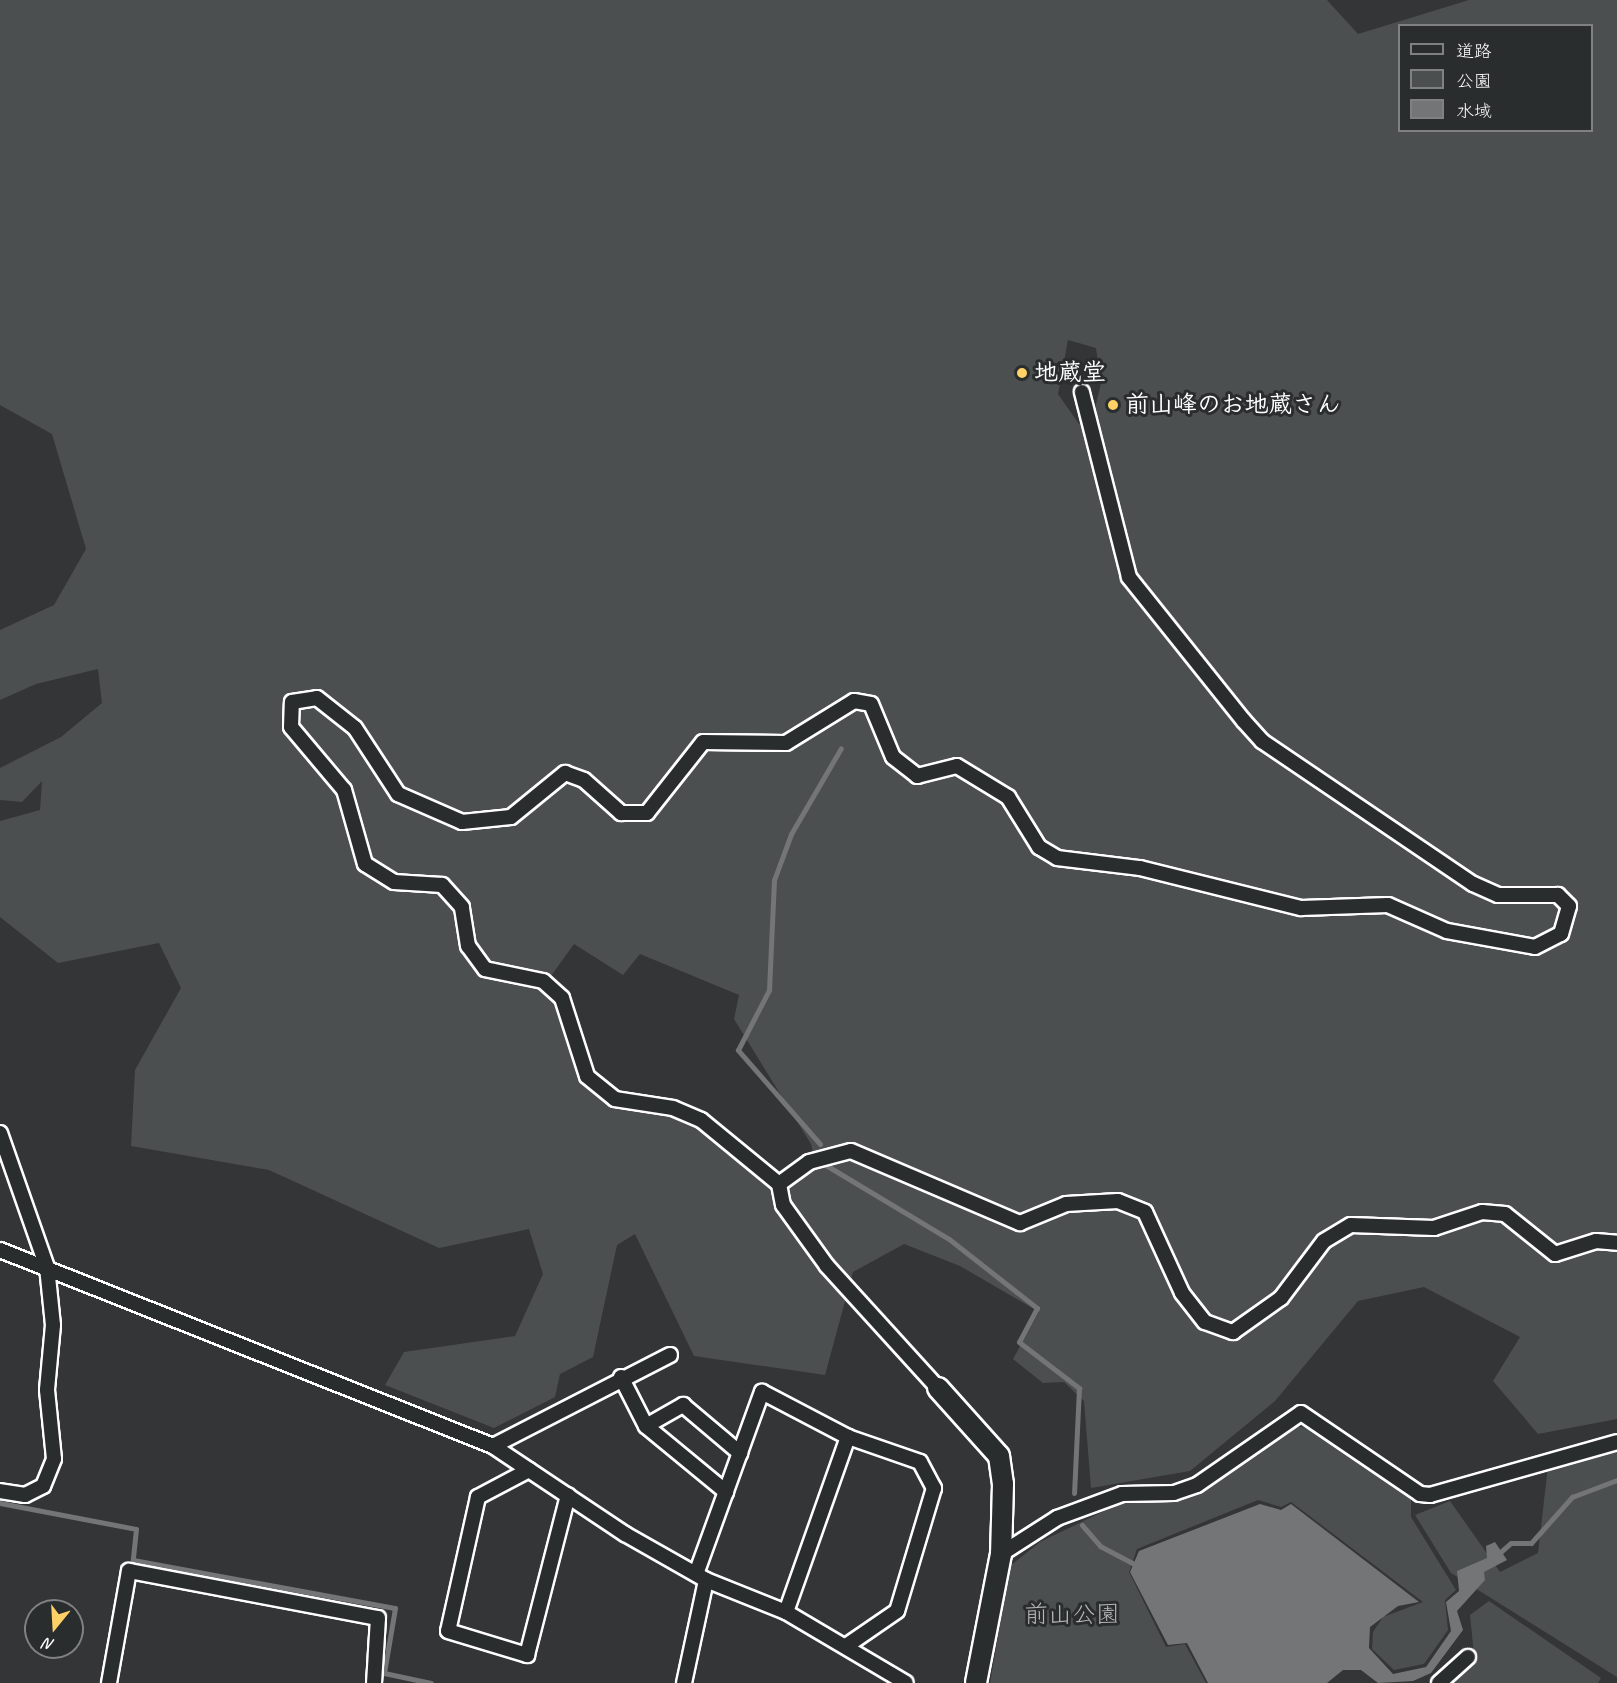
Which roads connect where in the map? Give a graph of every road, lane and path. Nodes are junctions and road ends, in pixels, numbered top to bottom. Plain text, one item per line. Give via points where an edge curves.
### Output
1 (1082, 392) dead end
2 (0, 1133) edge
3 (778, 1184) junction
4 (1617, 1242) edge
5 (0, 1250) edge
6 (47, 1267) junction
7 (670, 1355) dead end
8 (621, 1377) junction
9 (938, 1388) joint
10 (646, 1426) junction
11 (848, 1437) junction
12 (1617, 1442) edge
13 (493, 1446) junction
14 (740, 1453) junction
15 (529, 1470) junction
16 (0, 1491) edge
17 (726, 1492) junction
18 (568, 1495) junction
19 (1001, 1554) junction
20 (701, 1577) junction
21 (786, 1612) junction
22 (846, 1646) junction
23 (1468, 1657) dead end
24 (109, 1683) edge
25 (374, 1683) edge
26 (684, 1683) edge
27 (906, 1683) edge
28 (976, 1683) edge
29 (1438, 1683) edge

1 - 3 street via 1129,577 1243,720 1262,741 1473,884 1498,895 1558,895 1569,906 1561,934 1535,947 1447,931 1388,905 1301,908 1140,868 1057,858 1040,847 1008,797 957,766 917,776 893,757 871,704 854,701 786,743 703,742 647,813 621,813 584,780 565,773 511,817 462,822 398,794 355,728 316,698 292,702 291,727 344,790 365,864 394,882 442,885 462,907 468,946 485,969 543,981 562,998 587,1076 615,1099 673,1108 701,1120
2 - 6 street
3 - 4 street via 809,1162 844,1151 1020,1223 1066,1204 1118,1201 1146,1212 1160,1255 1205,1322 1233,1332 1281,1298 1324,1241 1351,1226 1434,1228 1482,1212 1505,1214 1555,1254 1596,1241
3 - 9 street via 783,1205 827,1266
5 - 6 street
6 - 13 street
6 - 16 street via 53,1325 47,1390 54,1459 43,1486 25,1495
7 - 8 street
8 - 10 street
8 - 13 street
9 - 19 street via 999,1456 1005,1510
10 - 14 street via 683,1405
10 - 17 street
11 - 14 street via 762,1392
11 - 21 street
11 - 22 street via 920,1462 934,1488 897,1611
12 - 19 street via 1420,1494 1301,1413 1197,1485 1174,1492 1122,1494 1057,1518
13 - 15 street
14 - 17 street
15 - 18 street
15 - 18 street via 478,1497 448,1631 527,1655
17 - 20 street
18 - 20 street
19 - 28 street
20 - 21 street
20 - 26 street
21 - 22 street
22 - 27 street
23 - 29 street
24 - 25 street via 129,1571 378,1618

